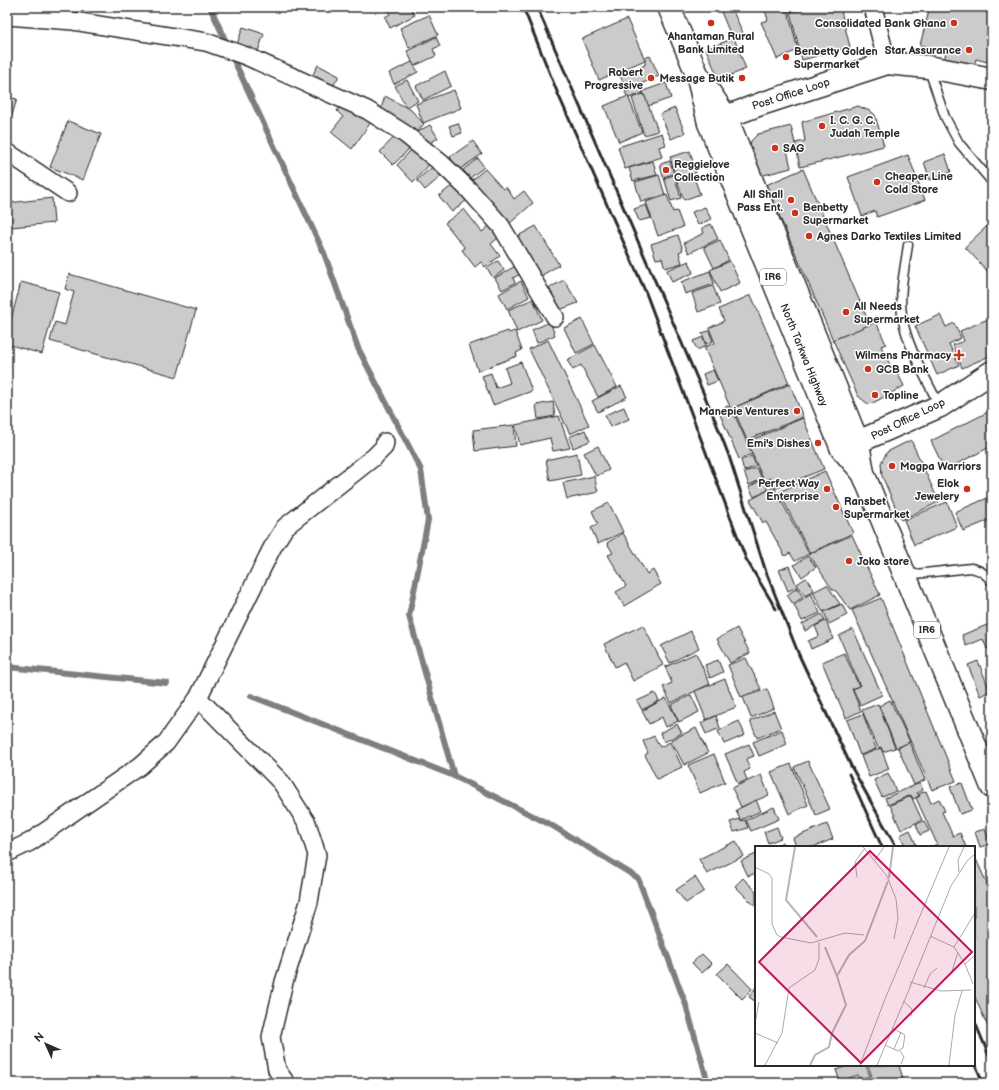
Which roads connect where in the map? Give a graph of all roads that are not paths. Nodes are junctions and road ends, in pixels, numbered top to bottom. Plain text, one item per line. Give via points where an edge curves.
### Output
1 (669, 7) edge
2 (873, 7) edge
3 (71, 14) edge
4 (7, 16) edge
5 (887, 63) junction
6 (928, 68) junction
7 (992, 79) edge
8 (718, 120) junction
9 (7, 152) edge
10 (992, 182) edge
11 (68, 193) dead end
12 (908, 245) dead end
13 (555, 317) dead end
14 (992, 372) edge
15 (940, 406) junction
16 (385, 442) dead end
17 (850, 446) junction
18 (905, 575) junction
19 (992, 582) edge
20 (198, 698) junction
21 (987, 762) edge
22 (992, 787) edge
23 (7, 853) edge
24 (286, 1083) edge

1 - 8 main road, North Tarkwa Highway / IR6
2 - 5 street
3 - 4 street
3 - 13 street via 206,42 246,56 367,110 404,134 441,163 470,191 501,226
5 - 6 main road, Post Office Loop
5 - 8 main road, Post Office Loop
6 - 7 main road, Post Office Loop
6 - 10 lane via 959,143
8 - 17 main road, North Tarkwa Highway / IR6
9 - 11 street
12 - 15 lane via 902,314 906,334
14 - 15 main road, Post Office Loop
15 - 17 main road, Post Office Loop
16 - 20 street via 384,447 374,457 285,527 272,548
17 - 18 main road, North Tarkwa Highway / IR6
18 - 19 lane via 971,568 980,570
18 - 21 main road, North Tarkwa Highway / IR6
20 - 23 street via 166,743 140,766 30,842
20 - 24 street via 281,782 308,823 316,856 309,902 284,982 271,1037 277,1070
21 - 22 main road, North Tarkwa Highway / IR6

